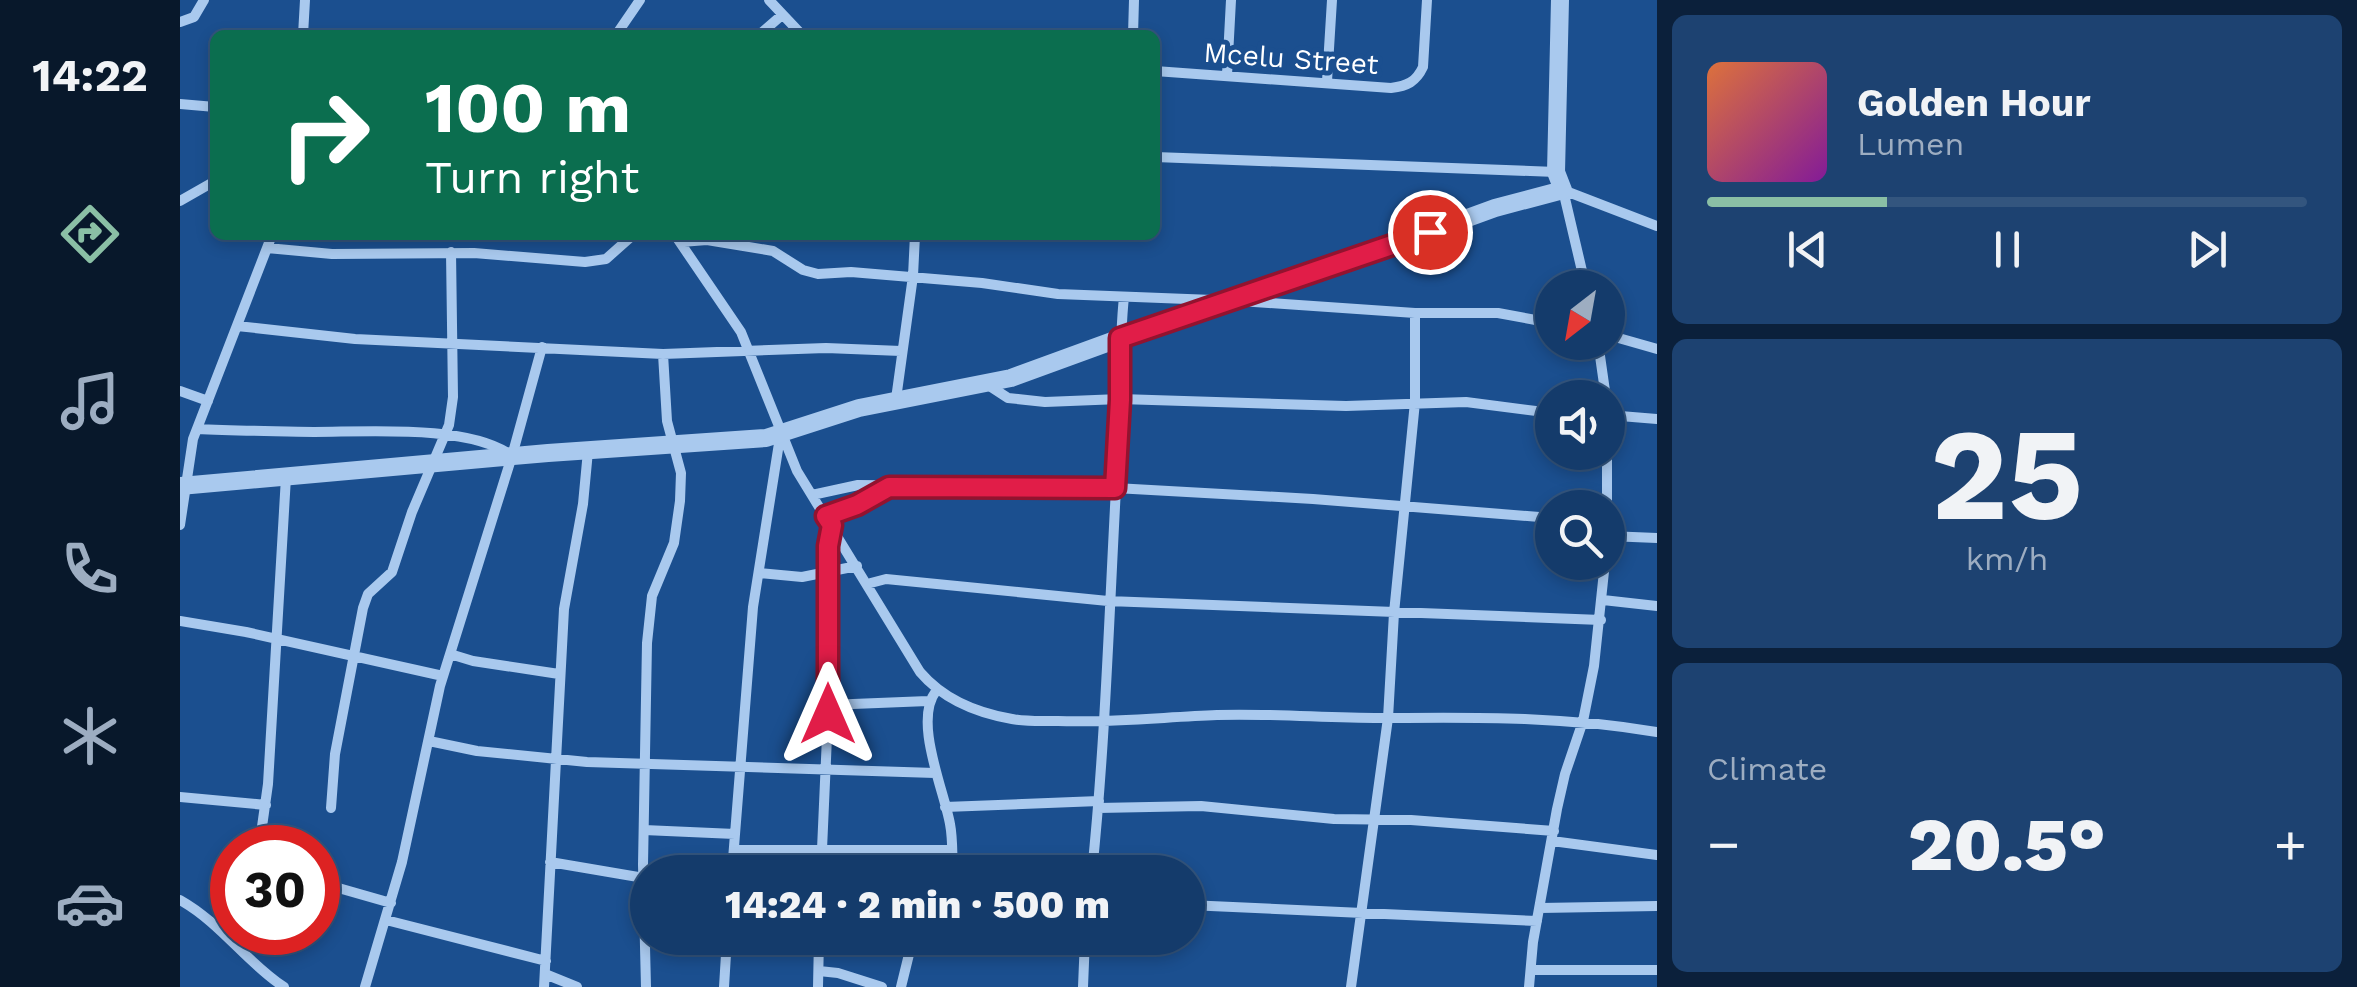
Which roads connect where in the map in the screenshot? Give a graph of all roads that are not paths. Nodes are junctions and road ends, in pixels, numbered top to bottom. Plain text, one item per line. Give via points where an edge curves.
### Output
1 (204, 0) edge
2 (305, 0) edge
3 (640, 0) edge
4 (769, 0) edge
5 (1134, 0) edge
6 (1231, 0) edge
7 (1332, 0) edge
8 (1427, 0) edge
9 (1560, 0) edge
10 (782, 15) junction
11 (180, 22) edge
12 (303, 30) edge
13 (619, 30) edge
14 (765, 30) edge
15 (797, 30) edge
16 (1133, 30) edge
17 (1160, 71) edge
18 (1227, 75) junction
19 (1328, 81) junction
20 (180, 104) edge
21 (210, 107) edge
22 (1160, 156) edge
23 (1559, 181) junction
24 (210, 184) edge
25 (180, 201) edge
26 (1657, 226) edge
27 (270, 240) edge
28 (627, 240) edge
29 (679, 240) edge
30 (707, 240) edge
31 (915, 240) edge
32 (266, 248) junction
33 (451, 252) junction
34 (1581, 270) edge
35 (913, 276) junction
36 (1124, 297) junction
37 (1222, 301) junction
38 (1414, 313) junction
39 (1535, 320) edge
40 (237, 326) junction
41 (1120, 338) junction
42 (1625, 339) edge
43 (453, 342) junction
44 (542, 347) junction
45 (1657, 349) edge
46 (749, 350) junction
47 (902, 351) junction
48 (663, 354) junction
49 (985, 382) junction
50 (180, 391) edge
51 (896, 400) junction
52 (1120, 400) junction
53 (208, 401) junction
54 (1415, 402) junction
55 (1535, 412) edge
56 (1625, 417) edge
57 (1657, 419) edge
58 (197, 430) junction
59 (781, 434) junction
60 (445, 436) junction
61 (673, 446) junction
62 (588, 450) junction
63 (512, 456) junction
64 (435, 463) junction
65 (286, 477) junction
66 (183, 486) edge
67 (889, 487) junction
68 (1115, 488) junction
69 (812, 494) junction
70 (1404, 508) junction
71 (1535, 517) edge
72 (829, 520) junction
73 (180, 524) edge
74 (1625, 537) edge
75 (1657, 538) edge
76 (856, 566) junction
77 (829, 572) junction
78 (759, 573) junction
79 (1604, 580) edge
80 (867, 584) junction
81 (1603, 600) junction
82 (1108, 601) junction
83 (1657, 606) edge
84 (1394, 613) junction
85 (1601, 620) junction
86 (180, 621) edge
87 (276, 639) junction
88 (450, 654) junction
89 (352, 657) junction
90 (559, 674) junction
91 (443, 676) junction
92 (932, 696) junction
93 (828, 705) junction
94 (1388, 718) junction
95 (1104, 722) junction
96 (1583, 722) junction
97 (1657, 732) edge
98 (429, 742) junction
99 (555, 758) junction
100 (645, 762) junction
101 (739, 768) junction
102 (827, 771) junction
103 (936, 772) junction
104 (180, 798) edge
105 (1099, 804) junction
106 (266, 805) junction
107 (946, 807) junction
108 (331, 808) dead end
109 (1376, 821) junction
110 (264, 825) edge
111 (644, 830) junction
112 (735, 834) junction
113 (1553, 836) junction
114 (734, 850) junction
115 (952, 850) junction
116 (821, 851) junction
117 (644, 855) edge
118 (734, 855) edge
119 (821, 855) edge
120 (952, 855) edge
121 (1094, 855) edge
122 (1657, 855) edge
123 (550, 862) junction
124 (630, 876) edge
125 (340, 888) edge
126 (180, 900) edge
127 (391, 903) junction
128 (1205, 906) edge
129 (1657, 906) edge
130 (1540, 908) junction
131 (1360, 912) junction
132 (210, 917) edge
133 (386, 920) junction
134 (1537, 921) junction
135 (250, 955) edge
136 (645, 955) edge
137 (727, 955) edge
138 (819, 955) edge
139 (909, 955) edge
140 (1084, 955) edge
141 (546, 961) junction
142 (1531, 970) junction
143 (1657, 970) edge
144 (818, 971) junction
145 (545, 974) junction
146 (284, 987) edge
147 (364, 987) edge
148 (544, 987) edge
149 (577, 987) edge
150 (646, 987) edge
151 (724, 987) edge
152 (818, 987) edge
153 (882, 987) edge
154 (901, 987) edge
155 (1083, 987) edge
156 (1351, 987) edge
157 (1529, 987) edge

1 - 11 street via 194,17
2 - 12 street
3 - 13 street
4 - 10 street
5 - 16 street
6 - 18 street
7 - 19 street
8 - 19 street, Mcelu Street via 1419,76 1391,88
9 - 23 street
10 - 14 street
10 - 15 street
17 - 18 street, Mcelu Street
18 - 19 street, Mcelu Street
20 - 21 street
22 - 23 street
23 - 26 street
23 - 34 street
23 - 37 street via 1333,267
24 - 25 street
27 - 32 street
28 - 33 street via 606,259 586,262
29 - 46 street
30 - 35 street via 773,251 818,274
31 - 35 street
32 - 33 street
32 - 40 street
33 - 43 street
35 - 36 street
35 - 47 street
36 - 37 street
36 - 41 street
37 - 38 street
37 - 41 street
38 - 39 street
38 - 54 street
40 - 43 street
40 - 53 street
41 - 49 street
41 - 52 street
42 - 45 street
43 - 44 street
43 - 60 street
44 - 48 street
44 - 63 street
46 - 47 street
46 - 48 street
46 - 59 street
47 - 51 street
48 - 61 street
49 - 51 street
49 - 52 street via 1008,398
50 - 53 street
51 - 59 street
52 - 54 street
52 - 68 street
53 - 58 street
54 - 55 street
54 - 70 street
56 - 57 street
58 - 60 street
58 - 66 street
59 - 61 street
59 - 69 street
59 - 78 street
60 - 63 street via 500,446
60 - 64 street
61 - 62 street
61 - 100 street via 680,501 674,543 652,596
62 - 63 street
62 - 90 street
63 - 64 street
63 - 88 street
64 - 65 street
64 - 89 street via 392,572 368,594
65 - 66 street
65 - 87 street
66 - 73 street
67 - 68 street
67 - 69 street
67 - 72 street
68 - 70 street
68 - 82 street
69 - 72 street
70 - 71 street
70 - 84 street
72 - 76 street
72 - 77 street
74 - 75 street
76 - 77 street
76 - 80 street
77 - 78 street via 802,578
77 - 93 street
78 - 101 street
79 - 81 street
80 - 82 street via 886,579
80 - 92 street
81 - 83 street
81 - 85 street
82 - 84 street
82 - 95 street
84 - 85 street
84 - 94 street
85 - 96 street
86 - 87 street
87 - 89 street
87 - 106 street
88 - 90 street
88 - 91 street
89 - 91 street
89 - 108 street
90 - 99 street
91 - 98 street
92 - 93 street
92 - 95 street via 1013,720
92 - 103 street
93 - 102 street
94 - 95 street via 1276,713
94 - 96 street
94 - 109 street
95 - 105 street
96 - 97 street
96 - 113 street
98 - 99 street
98 - 127 street
99 - 100 street
99 - 123 street
100 - 101 street
100 - 111 street
101 - 102 street
101 - 112 street
102 - 103 street
102 - 116 street
103 - 107 street
104 - 106 street
105 - 107 street
105 - 109 street
105 - 121 street
106 - 110 street
107 - 115 street
109 - 113 street
109 - 131 street
111 - 112 street
111 - 117 street
112 - 114 street
113 - 122 street
113 - 130 street
114 - 116 street
114 - 118 street
115 - 116 street
115 - 120 street
116 - 119 street
123 - 124 street
123 - 141 street
125 - 127 street
126 - 132 street
127 - 133 street
128 - 131 street
129 - 130 street
130 - 134 street
131 - 134 street
131 - 156 street
133 - 141 street
133 - 147 street
134 - 142 street
135 - 146 street
136 - 150 street
137 - 151 street
138 - 144 street
139 - 154 street
140 - 155 street
141 - 145 street
142 - 143 street
142 - 157 street
144 - 152 street
144 - 153 street
145 - 148 street
145 - 149 street

